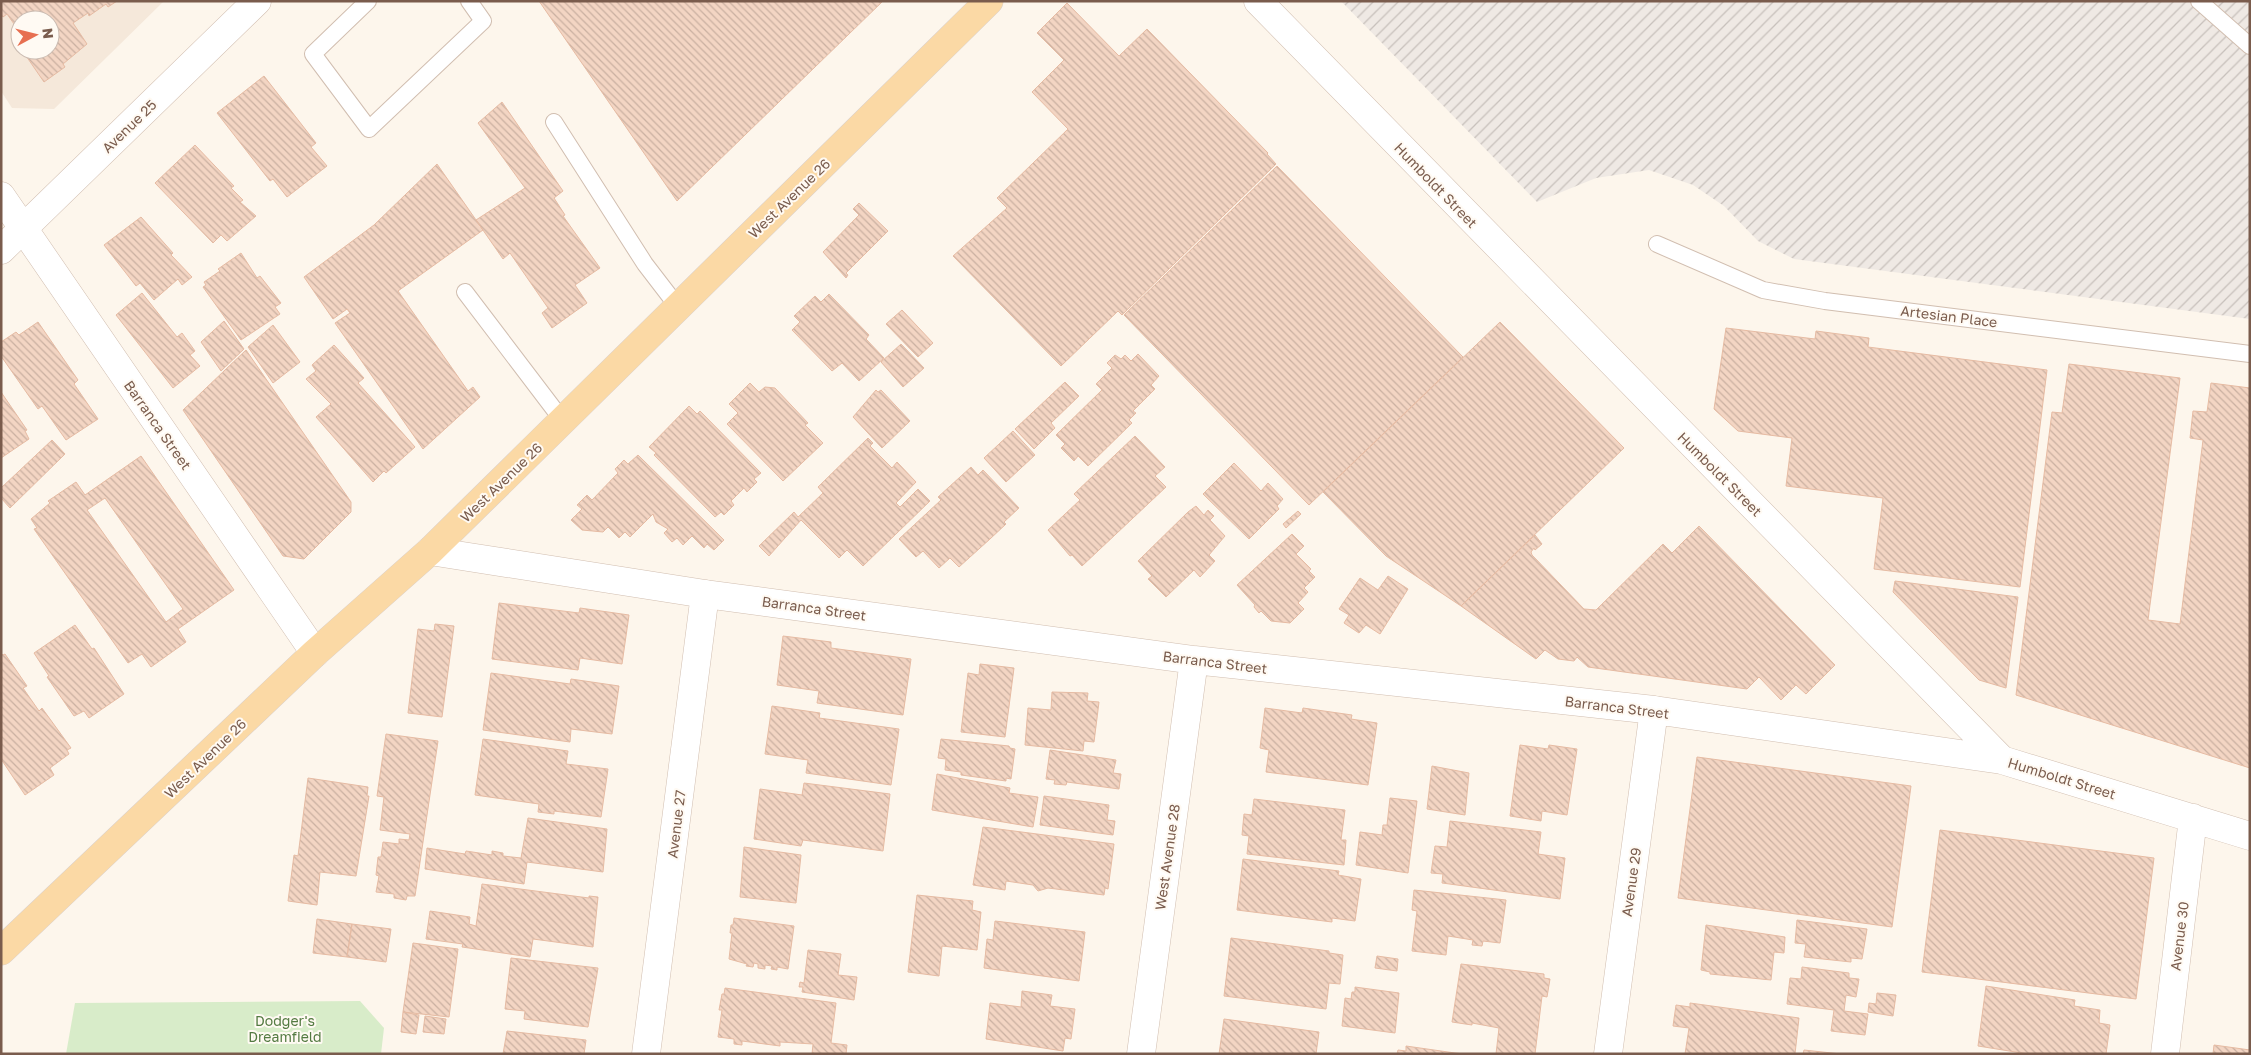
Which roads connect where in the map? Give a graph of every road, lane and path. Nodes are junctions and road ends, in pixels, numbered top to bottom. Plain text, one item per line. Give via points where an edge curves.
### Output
1 (257, 1) edge
2 (368, 1) edge
3 (468, 1) edge
4 (989, 1) edge
5 (1258, 1) edge
6 (2200, 1) edge
7 (2250, 46) edge
8 (554, 122) dead end
9 (1, 196) edge
10 (23, 229) junction
11 (1657, 244) dead end
12 (1, 250) edge
13 (465, 292) dead end
14 (678, 307) junction
15 (2250, 354) edge
16 (563, 421) junction
17 (430, 551) junction
18 (705, 594) junction
19 (315, 653) junction
20 (1194, 660) junction
21 (1654, 710) junction
22 (2002, 760) junction
23 (2193, 818) junction
24 (2250, 836) edge
25 (1, 951) edge
26 (646, 1054) edge
27 (1141, 1054) edge
28 (1608, 1054) edge
29 (2165, 1054) edge

1 - 10 street, Avenue 25
2 - 3 lane via 314,54 369,129 483,21
4 - 14 main road, West Avenue 26
5 - 22 street, Humboldt Street
6 - 7 lane
8 - 14 lane via 645,264
9 - 10 street, Barranca Street
10 - 12 street, Avenue 25
10 - 19 street, Barranca Street
11 - 15 lane, Artesian Place via 1763,290 1825,301
13 - 16 lane
14 - 16 main road, West Avenue 26
16 - 17 main road, West Avenue 26
17 - 18 street, Barranca Street
17 - 19 main road, West Avenue 26
18 - 20 street, Barranca Street
18 - 26 street, Avenue 27
19 - 25 main road, West Avenue 26
20 - 21 street, Barranca Street
20 - 27 street, West Avenue 28
21 - 22 street, Barranca Street
21 - 28 street, Avenue 29
22 - 23 street, Humboldt Street
23 - 24 street, Humboldt Street
23 - 29 street, Avenue 30

